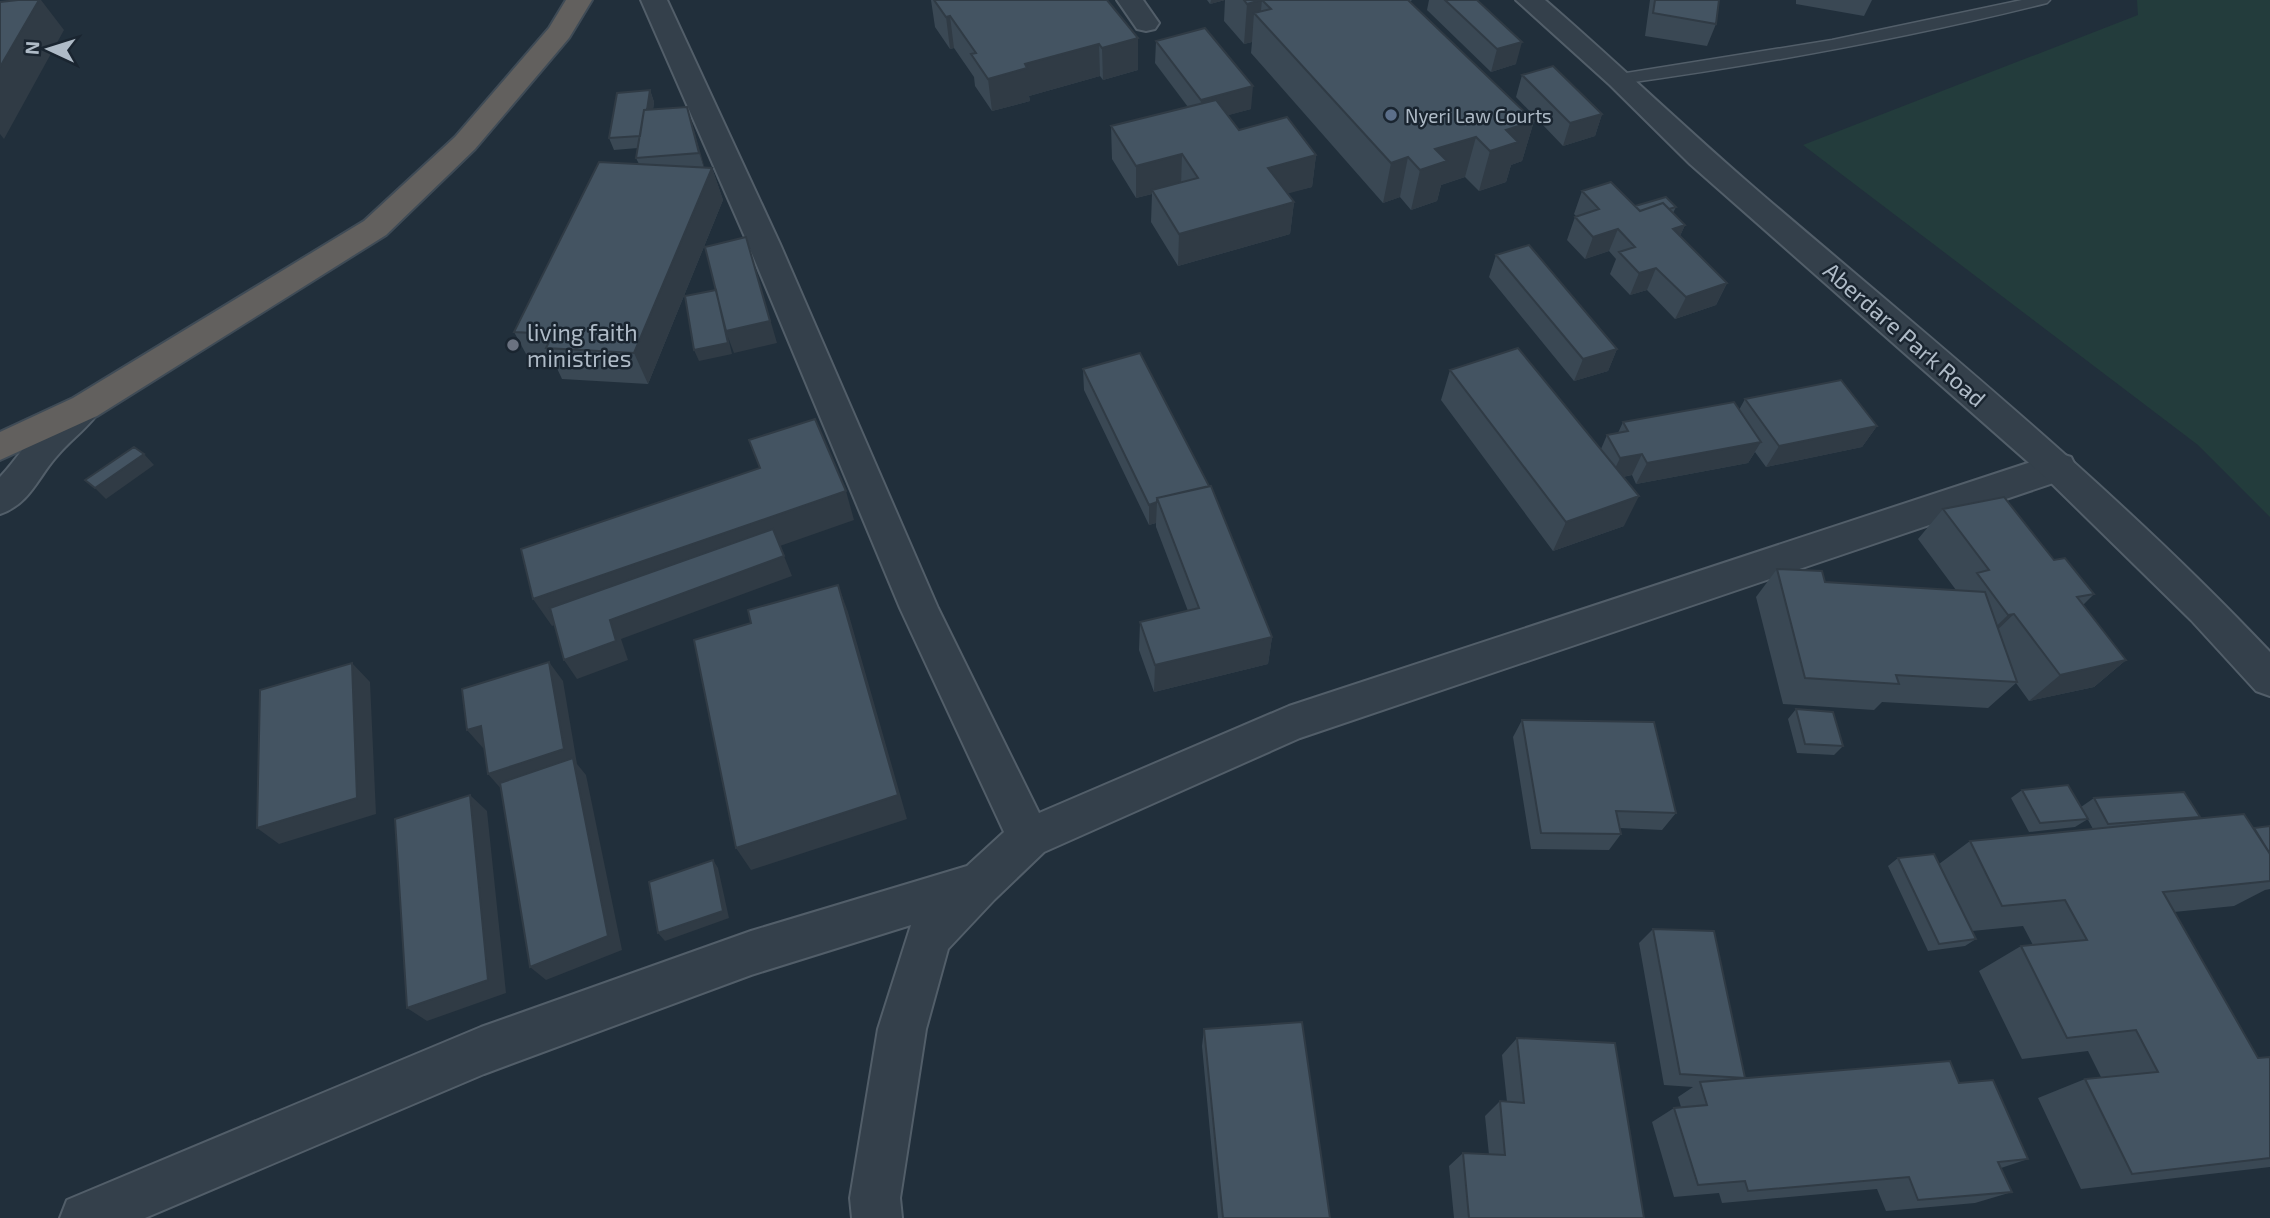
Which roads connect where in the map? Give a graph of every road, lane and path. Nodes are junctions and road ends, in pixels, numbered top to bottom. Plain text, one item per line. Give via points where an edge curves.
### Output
1 (579, 0) edge
2 (654, 0) edge
3 (1130, 0) edge
4 (1529, 0) edge
5 (2042, 0) edge
6 (1146, 23) dead end
7 (1620, 79) junction
8 (85, 407) junction
9 (0, 447) edge
10 (2058, 467) junction
11 (0, 500) edge
12 (2270, 679) edge
13 (1029, 838) junction
14 (979, 884) junction
15 (85, 1218) edge
16 (877, 1218) edge

1 - 8 highway via 559,32 465,143 375,228
2 - 13 street via 764,243 919,608
3 - 6 street
4 - 7 street, Aberdare Park Road
5 - 7 lane via 1729,65
7 - 10 street, Aberdare Park Road via 1700,158
8 - 9 highway
8 - 11 street via 46,444 30,469
10 - 12 street, Aberdare Park Road via 2205,609
10 - 13 street via 1289,724
13 - 14 street
14 - 15 street via 751,953 481,1051
14 - 16 street via 929,937 902,1029 876,1198

